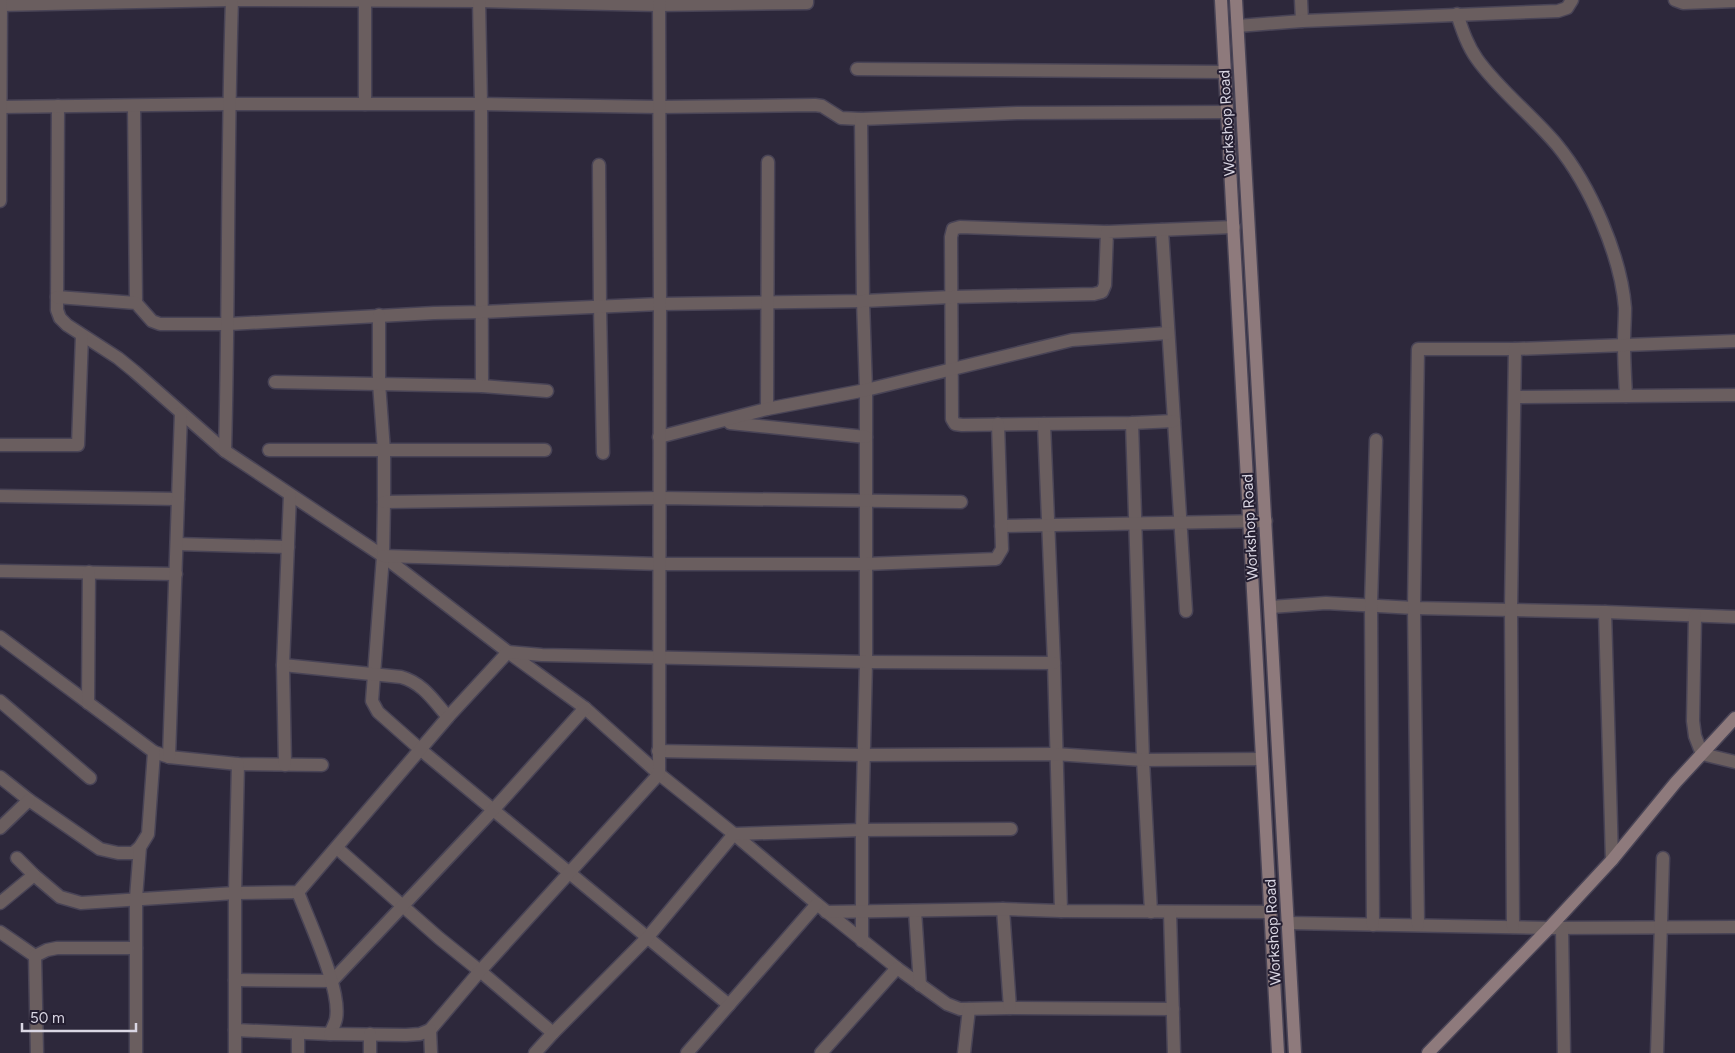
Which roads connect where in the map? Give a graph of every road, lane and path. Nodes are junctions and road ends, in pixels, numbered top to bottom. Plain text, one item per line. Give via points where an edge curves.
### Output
1 (228, 0) edge
2 (232, 0) edge
3 (238, 0) edge
4 (365, 0) edge
5 (479, 0) edge
6 (807, 0) edge
7 (1221, 0) edge
8 (1236, 0) edge
9 (1301, 0) edge
10 (1572, 0) edge
11 (1675, 0) edge
12 (1735, 1) edge
13 (1, 2) edge
14 (658, 2) edge
15 (1516, 6) edge
16 (1457, 14) junction
17 (1302, 21) junction
18 (1238, 26) junction
19 (857, 69) dead end
20 (1225, 72) junction
21 (229, 104) junction
22 (365, 104) junction
23 (481, 104) junction
24 (58, 106) junction
25 (134, 106) junction
26 (1, 107) edge
27 (659, 107) junction
28 (1227, 112) junction
29 (861, 119) junction
30 (768, 162) dead end
31 (599, 165) dead end
32 (0, 200) edge
33 (1234, 227) junction
34 (1162, 230) junction
35 (1107, 232) junction
36 (57, 297) junction
37 (952, 297) junction
38 (863, 301) junction
39 (136, 303) junction
40 (766, 303) junction
41 (660, 304) junction
42 (600, 307) junction
43 (482, 312) junction
44 (378, 316) junction
45 (228, 324) junction
46 (1168, 333) junction
47 (82, 336) junction
48 (1735, 341) edge
49 (1624, 344) junction
50 (1515, 349) junction
51 (953, 369) junction
52 (275, 382) dead end
53 (379, 383) junction
54 (482, 386) junction
55 (866, 390) junction
56 (547, 391) dead end
57 (1735, 395) edge
58 (1626, 396) junction
59 (1515, 397) junction
60 (766, 409) junction
61 (181, 413) junction
62 (1174, 421) junction
63 (723, 422) junction
64 (1132, 423) junction
65 (998, 424) junction
66 (1044, 424) junction
67 (660, 437) junction
68 (866, 437) junction
69 (1376, 440) dead end
70 (0, 445) edge
71 (269, 450) dead end
72 (545, 450) dead end
73 (226, 451) junction
74 (384, 451) junction
75 (603, 454) dead end
76 (290, 495) junction
77 (0, 496) edge
78 (178, 498) junction
79 (660, 498) junction
80 (384, 502) junction
81 (866, 502) junction
82 (961, 502) dead end
83 (1266, 521) junction
84 (1250, 522) junction
85 (1136, 523) junction
86 (1181, 523) junction
87 (1048, 524) junction
88 (1001, 526) junction
89 (177, 544) junction
90 (288, 547) junction
91 (383, 556) junction
92 (660, 564) junction
93 (866, 564) junction
94 (0, 571) edge
95 (89, 572) junction
96 (176, 574) junction
97 (1371, 604) junction
98 (1271, 607) junction
99 (1414, 608) junction
100 (1511, 609) junction
101 (1186, 611) dead end
102 (1605, 612) junction
103 (1695, 616) junction
104 (1735, 617) edge
105 (0, 637) edge
106 (508, 652) junction
107 (660, 657) junction
108 (866, 662) junction
109 (1054, 663) junction
110 (283, 665) junction
111 (374, 674) junction
112 (0, 701) edge
113 (88, 703) junction
114 (585, 708) junction
115 (448, 717) junction
116 (1735, 718) edge
117 (421, 750) junction
118 (658, 751) junction
119 (154, 752) junction
120 (1055, 754) junction
121 (1702, 754) junction
122 (864, 755) junction
123 (169, 757) junction
124 (1262, 759) junction
125 (1144, 760) junction
126 (1735, 762) edge
127 (238, 764) junction
128 (285, 765) junction
129 (322, 765) dead end
130 (659, 774) junction
131 (0, 777) edge
132 (90, 778) dead end
133 (29, 800) junction
134 (494, 809) junction
135 (0, 828) edge
136 (1011, 829) dead end
137 (862, 830) junction
138 (734, 834) junction
139 (140, 847) junction
140 (337, 848) junction
141 (17, 858) dead end
142 (1663, 858) dead end
143 (1612, 860) junction
144 (569, 874) junction
145 (34, 875) junction
146 (298, 892) junction
147 (235, 893) junction
148 (136, 898) junction
149 (0, 903) edge
150 (403, 906) junction
151 (822, 908) junction
152 (1003, 909) junction
153 (915, 911) junction
154 (1061, 911) junction
155 (862, 912) junction
156 (1151, 912) junction
157 (1170, 912) junction
158 (1270, 912) junction
159 (1289, 923) junction
160 (1372, 925) junction
161 (1418, 925) junction
162 (1735, 926) edge
163 (1513, 927) junction
164 (1555, 928) junction
165 (1662, 928) junction
166 (0, 932) edge
167 (647, 938) junction
168 (862, 941) junction
169 (136, 948) junction
170 (35, 956) junction
171 (897, 968) junction
172 (480, 971) junction
173 (235, 980) junction
174 (332, 981) junction
175 (920, 984) junction
176 (729, 1005) junction
177 (1010, 1008) junction
178 (969, 1009) junction
179 (1173, 1010) junction
180 (235, 1030) junction
181 (430, 1030) junction
182 (298, 1033) junction
183 (552, 1033) junction
184 (330, 1034) junction
185 (370, 1034) junction
186 (823, 1052) edge
187 (37, 1053) edge
188 (136, 1053) edge
189 (235, 1053) edge
190 (298, 1053) edge
191 (370, 1053) edge
192 (431, 1053) edge
193 (535, 1053) edge
194 (687, 1053) edge
195 (964, 1053) edge
196 (1174, 1053) edge
197 (1278, 1053) edge
198 (1296, 1053) edge
199 (1428, 1053) edge
200 (1564, 1053) edge
201 (1657, 1053) edge

1 - 13 street
2 - 21 street
3 - 4 street
4 - 5 street
4 - 22 street
5 - 14 street
5 - 23 street
6 - 14 street via 807,4
7 - 20 main road, Workshop Road
8 - 18 main road, Workshop Road
9 - 17 street
10 - 15 street via 1567,8 1558,11
11 - 12 street via 1683,3
13 - 26 street
14 - 27 street
15 - 16 street
16 - 17 street
16 - 49 street via 1476,58 1558,146 1590,195 1621,282 1625,309
17 - 18 street
18 - 83 main road, Workshop Road
19 - 20 street
20 - 28 main road, Workshop Road
21 - 22 street
21 - 25 street
21 - 45 street
22 - 23 street
23 - 27 street
23 - 43 street
24 - 25 street
24 - 26 street
24 - 36 street
25 - 39 street
26 - 32 street
27 - 29 street via 815,105 841,118
27 - 41 street
28 - 29 street via 1017,113
28 - 33 main road, Workshop Road
29 - 38 street
30 - 40 street
31 - 42 street
33 - 34 street
33 - 84 main road, Workshop Road
34 - 35 street
34 - 46 street
35 - 37 street via 1106,279 1102,292
35 - 37 street via 953,229
36 - 39 street
36 - 47 street via 60,318
37 - 38 street
37 - 51 street
38 - 40 street
38 - 55 street
39 - 45 street via 152,321 160,324
40 - 41 street
40 - 60 street
41 - 42 street
41 - 67 street
42 - 43 street
42 - 75 street
43 - 44 street
43 - 54 street
44 - 45 street
44 - 53 street
45 - 73 street
46 - 51 street via 1072,340
46 - 62 street
47 - 61 street via 128,366
47 - 70 street via 78,445
48 - 49 street
49 - 50 street
49 - 58 street
50 - 59 street
50 - 99 street via 1418,349
51 - 55 street
51 - 65 street via 952,419 956,424
52 - 53 street
53 - 54 street
53 - 74 street
54 - 56 street
55 - 60 street
55 - 68 street
57 - 58 street
58 - 59 street
59 - 100 street
60 - 63 street
61 - 73 street
61 - 78 street
62 - 64 street
62 - 86 street
63 - 67 street
63 - 68 street
64 - 66 street
64 - 85 street
65 - 66 street
65 - 88 street
66 - 87 street
67 - 79 street
68 - 81 street
69 - 97 street
71 - 74 street
72 - 74 street
73 - 76 street
74 - 80 street
76 - 90 street
76 - 91 street
77 - 78 street
78 - 89 street
79 - 80 street
79 - 81 street
79 - 92 street
80 - 91 street
81 - 82 street
81 - 93 street
83 - 84 street
83 - 98 main road, Workshop Road
84 - 86 street
84 - 124 main road, Workshop Road
85 - 86 street
85 - 87 street
85 - 125 street
86 - 101 street
87 - 88 street
87 - 109 street
88 - 93 street via 1002,549 996,559
89 - 90 street
89 - 96 street
90 - 110 street
91 - 92 street
91 - 106 street
91 - 111 street
92 - 93 street
92 - 107 street
93 - 108 street
94 - 95 street
95 - 96 street
95 - 113 street
96 - 123 street
97 - 98 street
97 - 99 street
97 - 160 street
98 - 159 main road, Workshop Road
99 - 100 street
99 - 161 street
100 - 102 street
100 - 163 street
102 - 103 street
102 - 143 street
103 - 104 street
103 - 121 street via 1693,721
105 - 113 street
106 - 107 street
106 - 114 street
106 - 115 street
107 - 108 street
107 - 118 street
108 - 109 street
108 - 122 street
109 - 120 street
110 - 111 street
110 - 128 street
111 - 115 street via 412,680
111 - 117 street via 374,708
112 - 132 street
113 - 119 street
114 - 130 street
114 - 134 street
115 - 117 street
116 - 121 main road
117 - 134 street
117 - 140 street
118 - 122 street
118 - 130 street
119 - 123 street
119 - 139 street via 148,834
120 - 122 street
120 - 125 street
120 - 154 street
121 - 126 street
121 - 143 main road
122 - 137 street
123 - 127 street
124 - 125 street
124 - 158 main road, Workshop Road
125 - 156 street
127 - 128 street
127 - 147 street
128 - 129 street
130 - 138 street
130 - 144 street
131 - 133 street
133 - 135 street
133 - 139 street via 100,849 133,853
134 - 144 street
134 - 150 street
136 - 137 street
137 - 138 street
137 - 155 street
138 - 151 street
138 - 167 street
139 - 148 street
140 - 146 street
140 - 150 street
141 - 145 street
142 - 165 street
143 - 164 main road
144 - 167 street
144 - 172 street
145 - 148 street via 60,897 70,901
145 - 149 street
146 - 147 street
146 - 174 street
147 - 148 street
147 - 173 street
148 - 169 street
150 - 172 street
150 - 174 street
151 - 155 street
151 - 168 street
151 - 176 street
152 - 153 street
152 - 154 street
152 - 177 street
153 - 155 street
153 - 175 street
154 - 156 street
155 - 168 street
156 - 157 street
157 - 158 street
157 - 179 street
158 - 197 main road, Workshop Road
159 - 160 street
159 - 198 main road, Workshop Road
160 - 161 street
161 - 163 street
162 - 165 street
163 - 164 street
164 - 165 street
164 - 199 main road
164 - 200 street
165 - 201 street
166 - 170 street
167 - 176 street
167 - 183 street
168 - 171 street
169 - 170 street via 57,948
169 - 188 street
170 - 187 street
171 - 175 street
171 - 186 street
172 - 181 street
172 - 183 street
173 - 174 street
173 - 180 street
174 - 184 street via 336,1020
175 - 178 street via 947,1004
176 - 194 street
177 - 178 street
177 - 179 street
178 - 195 street
179 - 196 street
180 - 182 street
180 - 189 street
181 - 185 street via 420,1034
181 - 192 street
182 - 184 street
182 - 190 street
183 - 193 street
184 - 185 street
185 - 191 street

